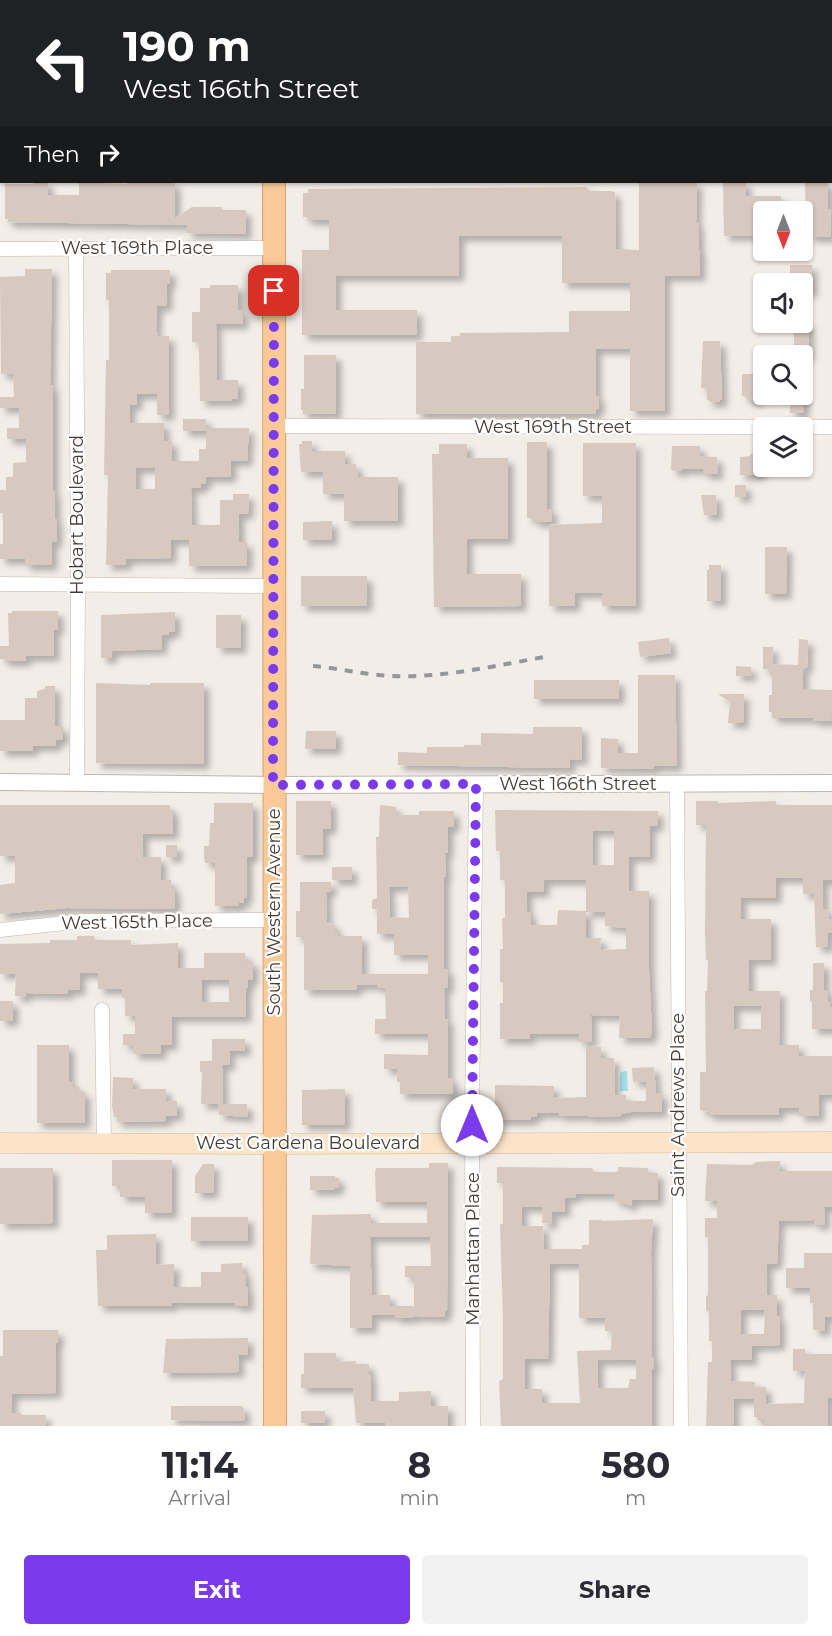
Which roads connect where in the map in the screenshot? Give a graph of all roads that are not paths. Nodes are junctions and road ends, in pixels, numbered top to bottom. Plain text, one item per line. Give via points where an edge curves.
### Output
1 (274, 183) edge
2 (275, 248) junction
3 (0, 249) edge
4 (76, 249) junction
5 (273, 426) junction
6 (832, 427) edge
7 (0, 584) edge
8 (78, 585) junction
9 (273, 586) junction
10 (0, 782) edge
11 (77, 782) junction
12 (832, 783) edge
13 (476, 784) junction
14 (677, 784) junction
15 (273, 785) junction
16 (274, 920) junction
17 (0, 930) edge
18 (102, 1010) dead end
19 (678, 1142) junction
20 (832, 1142) edge
21 (0, 1143) edge
22 (104, 1143) junction
23 (473, 1143) junction
24 (274, 1144) junction
25 (274, 1426) edge
26 (473, 1426) edge
27 (681, 1426) edge

1 - 2 main road, South Western Avenue
2 - 4 street, West 169th Place
2 - 5 main road, South Western Avenue
3 - 4 street, West 169th Place
4 - 8 street, Hobart Boulevard
5 - 6 street, West 169th Street
5 - 9 main road, South Western Avenue
7 - 8 street
8 - 9 street
8 - 11 street, Hobart Boulevard
9 - 15 main road, South Western Avenue
10 - 11 street, West 166th Street
11 - 15 street, West 166th Street
12 - 14 street, West 166th Street
13 - 14 street, West 166th Street
13 - 15 street, West 166th Street
13 - 23 street, Manhattan Place
14 - 19 street, Saint Andrews Place
15 - 16 main road, South Western Avenue
16 - 17 street, West 165th Place via 84,921
16 - 24 main road, South Western Avenue
18 - 22 street
19 - 20 main road, West Gardena Boulevard
19 - 23 main road, West Gardena Boulevard
19 - 27 street, Saint Andrews Place
21 - 22 main road, West Gardena Boulevard
22 - 24 main road, West Gardena Boulevard
23 - 24 main road, West Gardena Boulevard
23 - 26 street, Manhattan Place
24 - 25 main road, South Western Avenue

